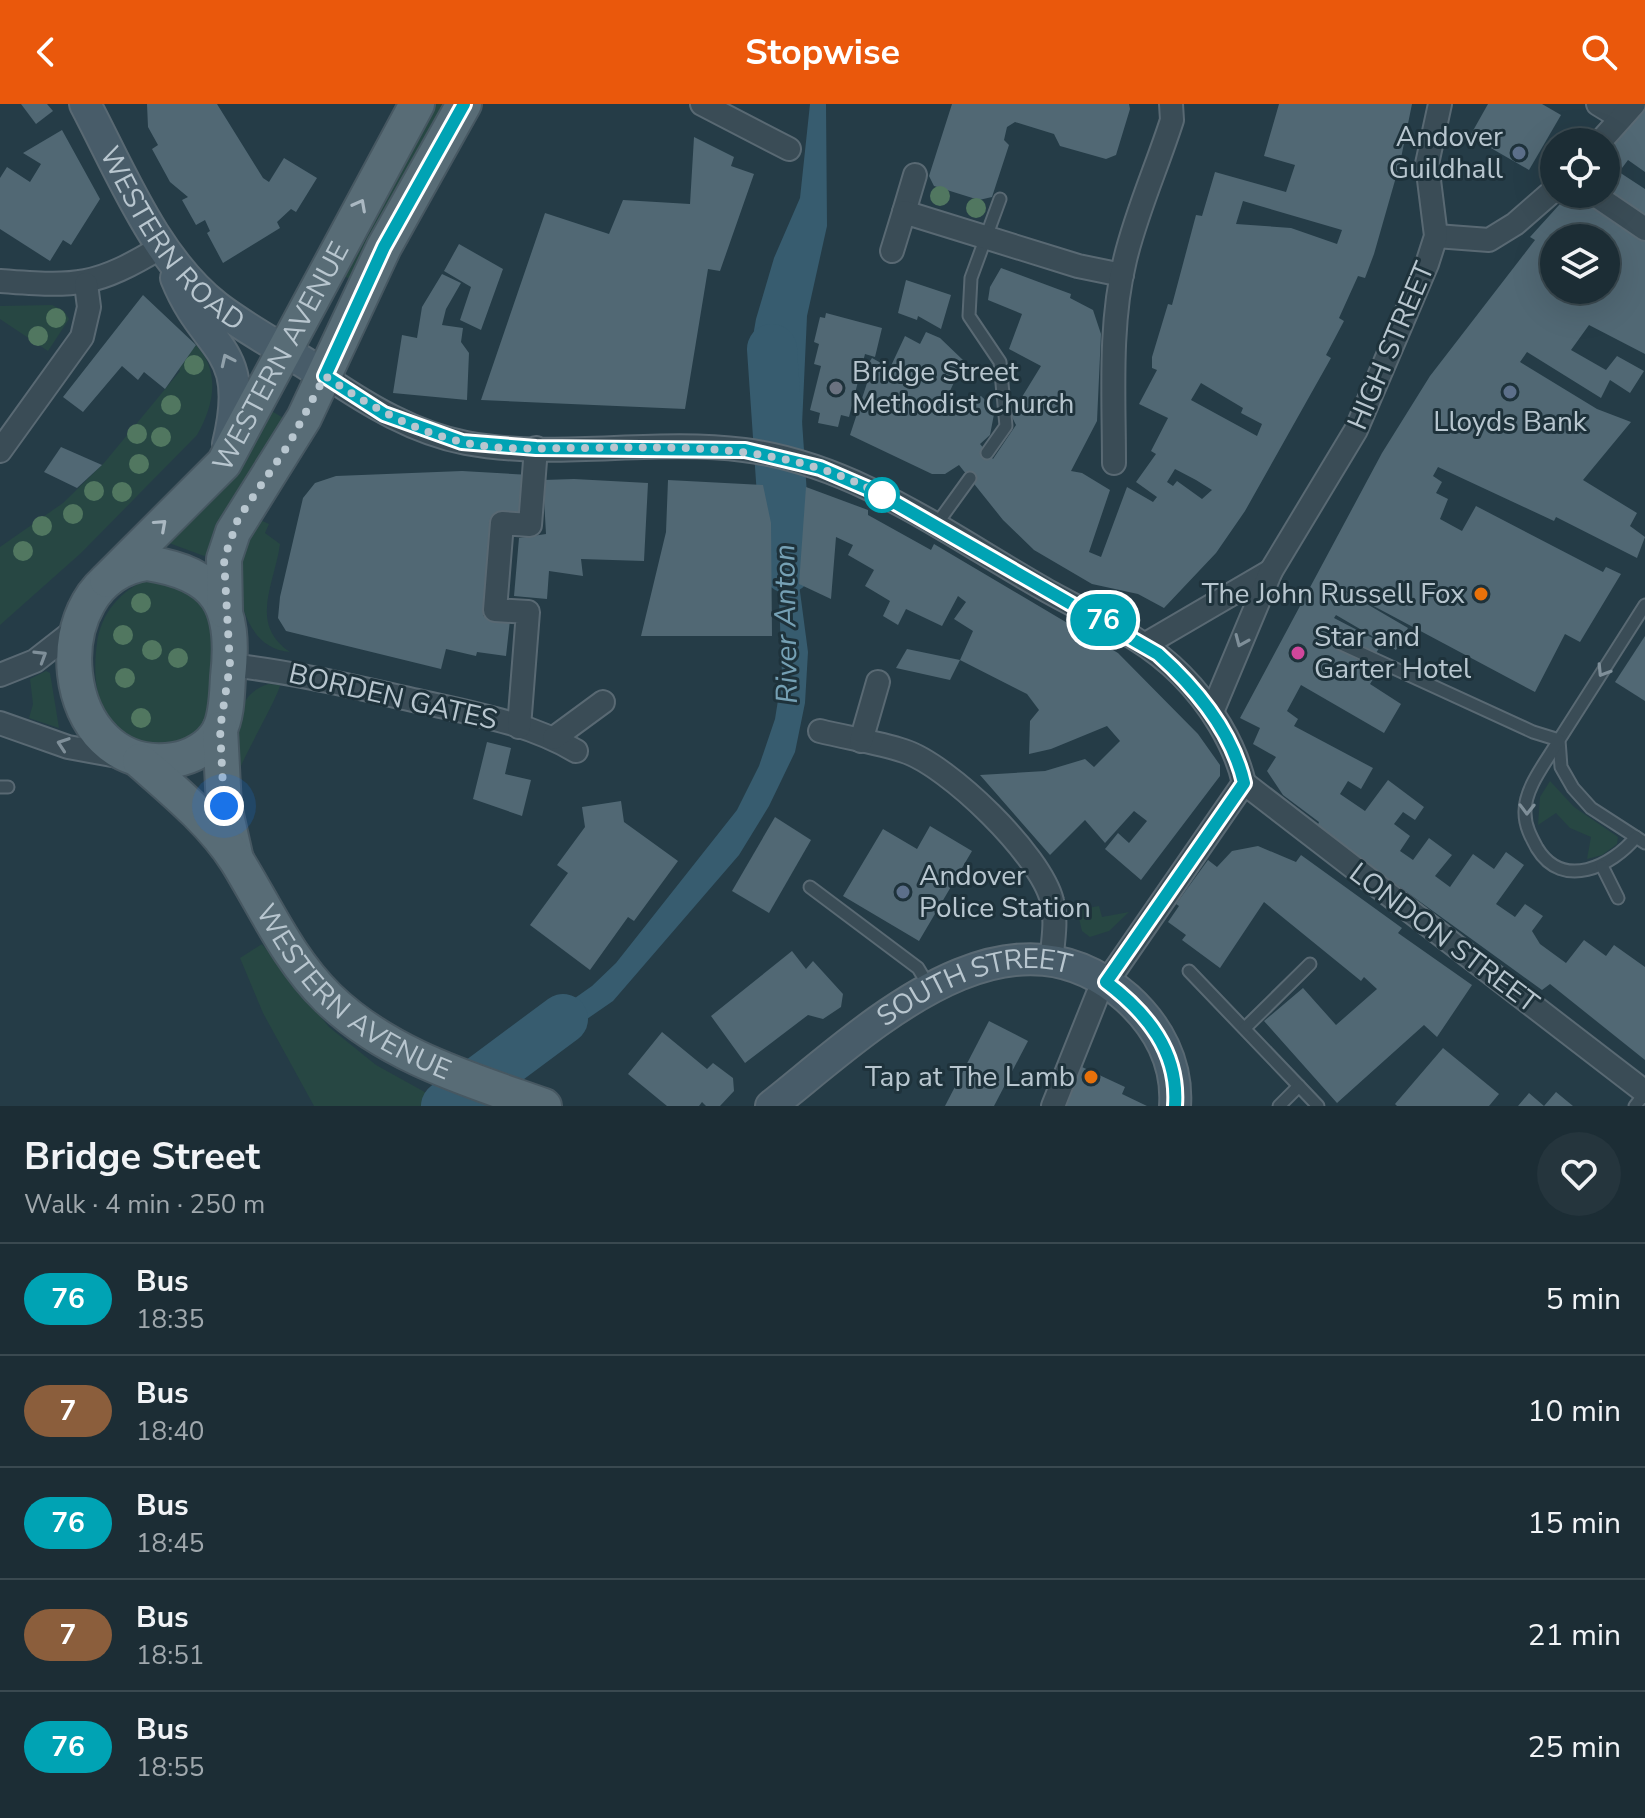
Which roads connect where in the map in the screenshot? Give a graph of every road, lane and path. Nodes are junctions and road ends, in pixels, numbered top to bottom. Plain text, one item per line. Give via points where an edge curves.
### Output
1 (85, 104) edge
2 (417, 104) edge
3 (464, 104) edge
4 (702, 104) edge
5 (1171, 104) edge
6 (1440, 104) edge
7 (1598, 104) edge
8 (1628, 111) edge
9 (1613, 128) edge
10 (789, 149) dead end
11 (915, 175) dead end
12 (1000, 199) dead end
13 (1540, 202) edge
14 (1614, 208) edge
15 (904, 212) junction
16 (1645, 229) edge
17 (986, 236) junction
18 (1436, 236) junction
19 (163, 246) junction
20 (889, 259) dead end
21 (1122, 275) junction
22 (0, 281) edge
23 (86, 284) junction
24 (284, 348) junction
25 (325, 376) junction
26 (536, 448) junction
27 (0, 451) edge
28 (987, 453) dead end
29 (224, 463) junction
30 (1114, 463) dead end
31 (970, 478) dead end
32 (936, 526) junction
33 (1271, 571) junction
34 (107, 580) junction
35 (1645, 605) edge
36 (225, 612) junction
37 (76, 629) junction
38 (1339, 643) dead end
39 (1146, 644) junction
40 (230, 665) junction
41 (0, 675) edge
42 (878, 682) dead end
43 (603, 702) dead end
44 (1212, 712) junction
45 (0, 723) edge
46 (519, 727) junction
47 (220, 729) junction
48 (820, 731) dead end
49 (554, 738) junction
50 (1559, 740) junction
51 (861, 741) junction
52 (576, 751) dead end
53 (134, 759) junction
54 (1244, 783) junction
55 (1640, 840) edge
56 (236, 860) junction
57 (1602, 866) junction
58 (810, 887) dead end
59 (1618, 898) dead end
60 (1051, 962) junction
61 (1310, 964) dead end
62 (1189, 971) dead end
63 (1106, 982) junction
64 (930, 988) junction
65 (1245, 1028) junction
66 (1299, 1086) junction
67 (1645, 1092) edge
68 (544, 1106) edge
69 (771, 1106) edge
70 (1053, 1106) edge
71 (1175, 1106) edge
72 (1279, 1106) edge
73 (1318, 1106) edge
74 (1635, 1106) edge

1 - 19 main road, WESTERN ROAD
24 -> 2 main road, WESTERN AVENUE
3 - 25 main road, WESTERN AVENUE via 384,247
4 - 10 street
5 - 21 street via 1172,120
6 - 18 street via 1427,164
7 - 8 street
8 - 9 street
11 - 15 street
12 - 17 lane
13 - 18 street, HIGH STREET via 1489,240
14 - 16 street
15 - 17 street
15 - 20 street
17 - 21 street
17 - 28 lane via 971,278 969,316 1000,362 1006,426
18 - 33 street, HIGH STREET via 1356,430
19 - 23 street via 116,274
19 - 24 main road, WESTERN ROAD via 218,308
29 -> 19 main road via 236,404 232,367 187,305
21 - 30 street via 1114,357
22 - 23 street
23 - 27 street via 89,307 82,337
24 - 25 main road, WESTERN ROAD
24 - 29 main road, WESTERN AVENUE
25 - 26 street via 384,414 451,439
25 - 36 main road, WESTERN AVENUE via 233,532 224,559
26 - 32 street via 721,448 770,455 861,484
26 - 46 street via 530,525 502,523 495,610 528,612
34 -> 29 main road, WESTERN AVENUE
31 - 32 lane
32 - 39 street
33 - 39 street, HIGH STREET
33 -> 44 street, HIGH STREET
34 - 36 main road via 135,564 178,568 210,587
34 - 37 main road
35 -> 50 lane
36 - 40 main road
41 -> 37 street via 35,661
37 - 53 main road via 73,660 88,716 105,741
38 - 50 lane
39 - 44 street via 1183,676
40 - 46 street, BORDEN GATES via 320,678
40 - 47 main road
42 - 51 street
43 - 49 street
44 - 54 street
53 -> 45 street via 68,747
46 - 49 street, BORDEN GATES
47 - 53 main road via 192,755 166,761
47 - 56 main road, WESTERN AVENUE via 224,806
48 - 51 street
49 - 52 street, BORDEN GATES
50 - 55 lane via 1561,767 1573,788 1591,808
50 -> 57 lane via 1527,796 1529,834 1541,854 1561,868 1576,873
51 - 60 street via 907,752 980,800 1049,890
53 - 56 main road, WESTERN AVENUE via 187,804
54 - 63 street
54 - 67 street, LONDON STREET
55 - 57 lane
56 - 68 main road, WESTERN AVENUE via 276,929 325,995 388,1043 440,1069
57 - 59 lane
58 - 64 lane via 918,968
60 - 63 main road, SOUTH STREET
60 - 64 main road, SOUTH STREET via 997,962
61 - 65 lane
62 - 65 lane
63 - 70 street
63 - 71 main road, SOUTH STREET via 1143,1014 1161,1040 1172,1068
64 - 69 main road, SOUTH STREET
65 - 66 lane
66 - 72 lane
66 - 73 lane
67 - 74 lane

